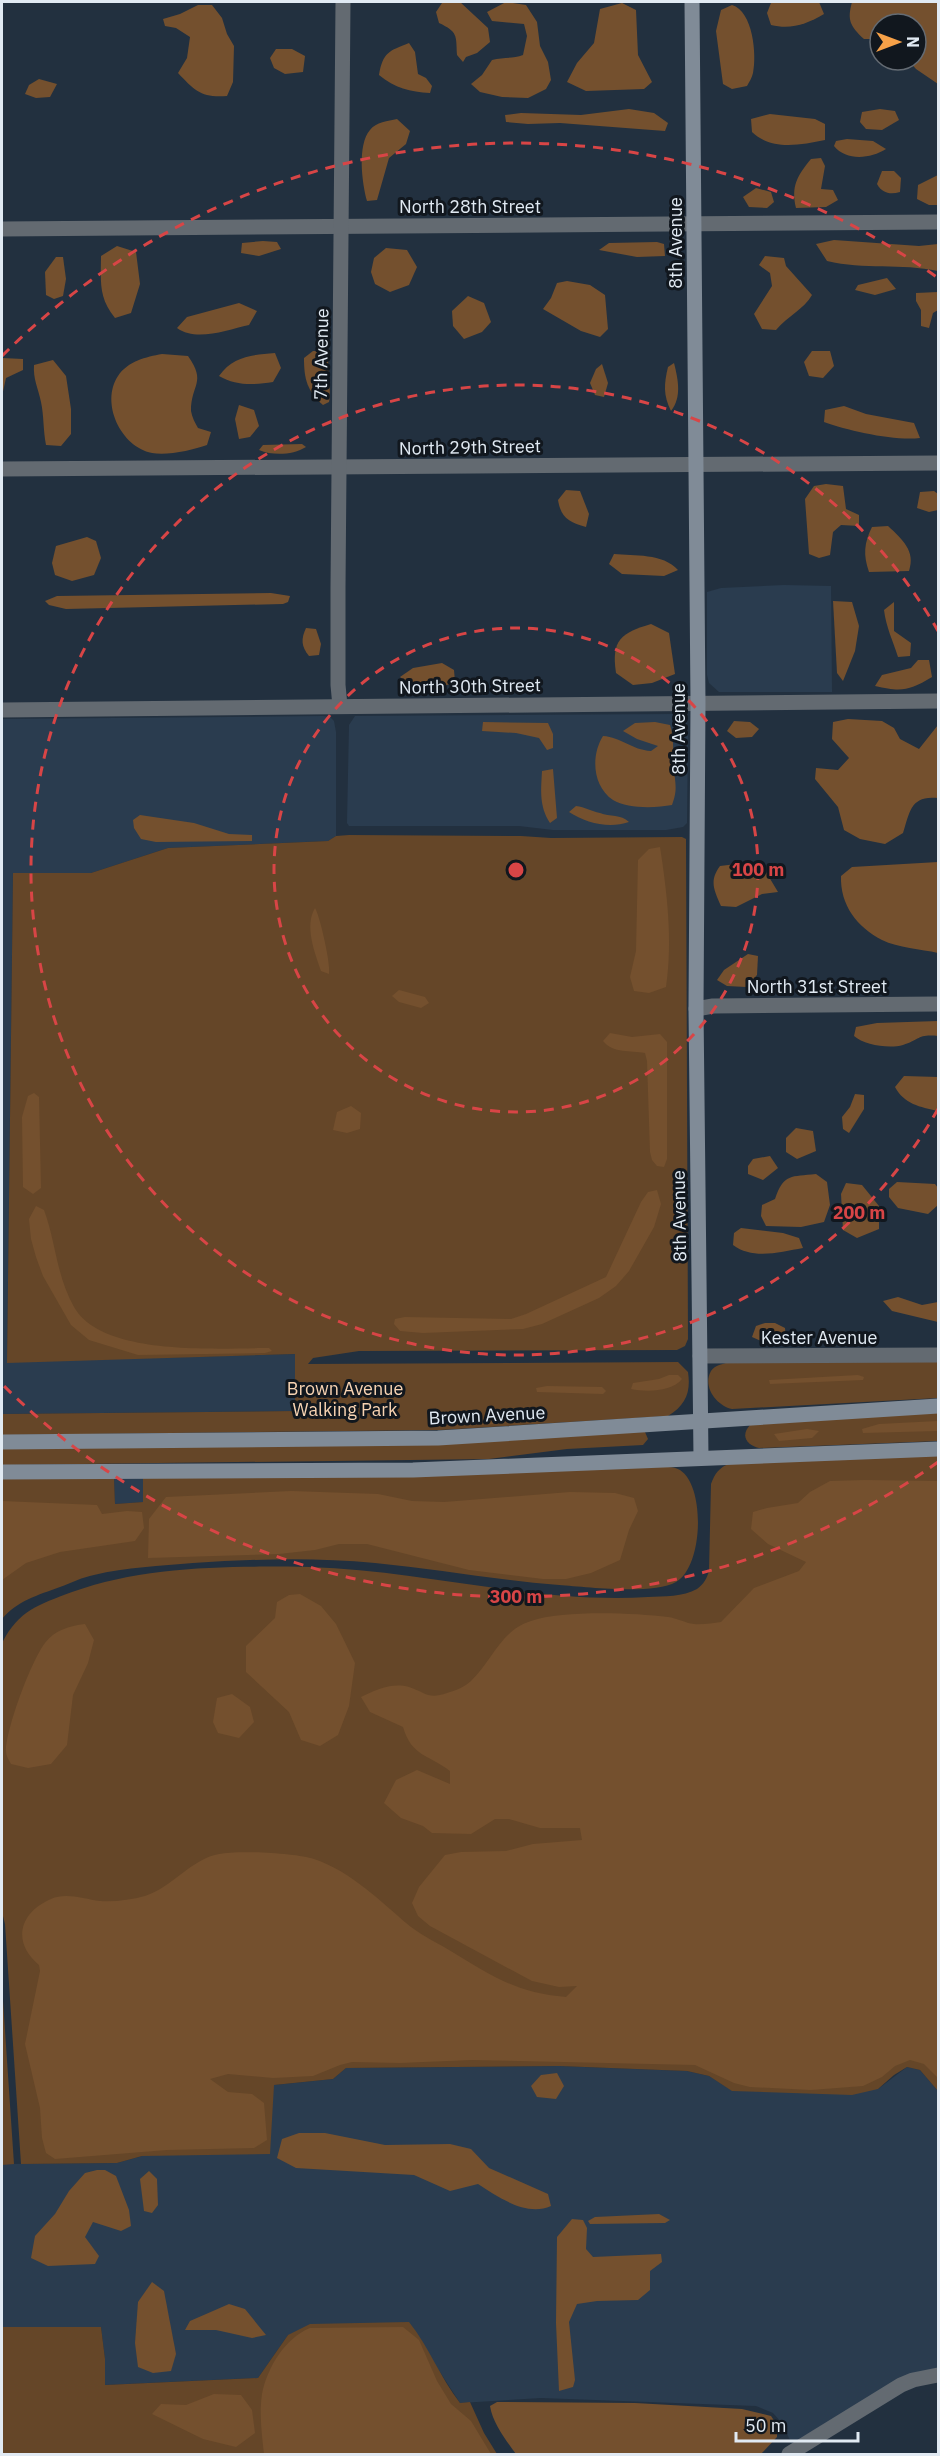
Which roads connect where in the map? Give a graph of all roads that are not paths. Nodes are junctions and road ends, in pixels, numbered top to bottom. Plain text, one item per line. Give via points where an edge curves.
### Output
1 (343, 2) edge
2 (692, 2) edge
3 (939, 222) edge
4 (694, 225) junction
5 (341, 226) junction
6 (2, 229) edge
7 (939, 463) edge
8 (695, 464) junction
9 (339, 468) junction
10 (2, 470) edge
11 (939, 701) edge
12 (698, 703) junction
13 (340, 706) junction
14 (2, 710) edge
15 (939, 1004) edge
16 (696, 1010) junction
17 (939, 1355) edge
18 (700, 1356) junction
19 (939, 1406) edge
20 (701, 1421) junction
21 (2, 1442) edge
22 (939, 1449) edge
23 (701, 1457) junction
24 (2, 1472) edge
25 (939, 2375) edge
26 (789, 2454) edge

1 - 5 street, 7th Avenue
2 - 4 street, 8th Avenue
3 - 4 street, North 28th Street
4 - 5 street, North 28th Street
4 - 8 street, 8th Avenue
5 - 6 street, North 28th Street
5 - 9 street, 7th Avenue
7 - 8 street, North 29th Street
8 - 9 street, North 29th Street
8 - 12 street, 8th Avenue
9 - 10 street, North 29th Street
9 - 13 street, 7th Avenue
11 - 12 street, North 30th Street
12 - 13 street, North 30th Street
12 - 16 street, 8th Avenue
13 - 14 street, North 30th Street
15 - 16 street, North 31st Street via 713,1006
16 - 18 street, 8th Avenue
17 - 18 street, Kester Avenue
18 - 20 street, 8th Avenue
19 - 20 street, Brown Avenue
20 - 21 street, Brown Avenue via 438,1438
20 - 23 street, 8th Avenue
22 - 23 street
23 - 24 street via 413,1470
25 - 26 street via 902,2385

